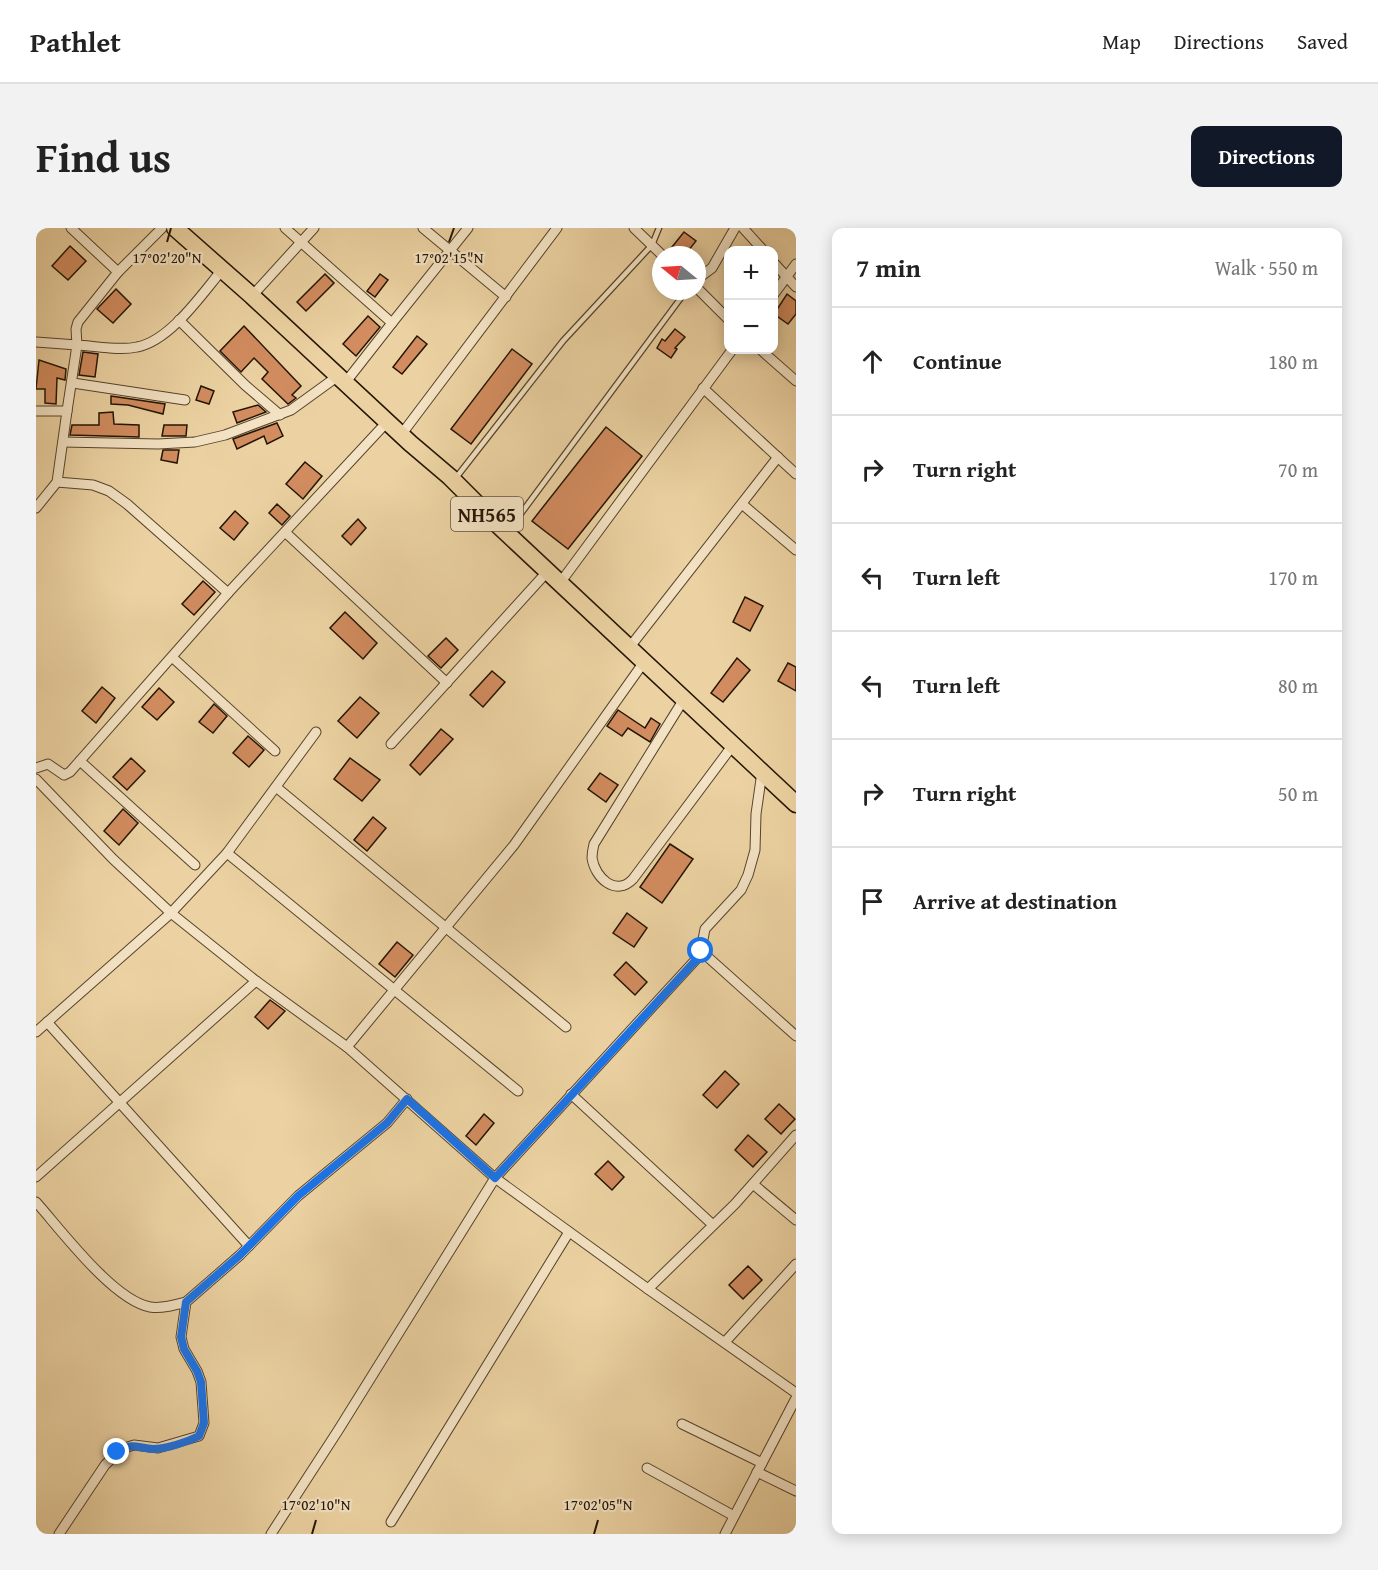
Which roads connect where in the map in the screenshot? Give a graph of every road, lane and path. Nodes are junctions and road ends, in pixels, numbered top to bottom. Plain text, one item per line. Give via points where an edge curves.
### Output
1 (71, 228) edge
2 (162, 228) edge
3 (175, 228) edge
4 (285, 228) edge
5 (314, 228) edge
6 (423, 228) edge
7 (468, 228) edge
8 (557, 228) edge
9 (634, 228) edge
10 (659, 228) edge
11 (735, 228) edge
12 (743, 228) edge
13 (301, 243) junction
14 (652, 245) junction
15 (759, 246) edge
16 (451, 250) junction
17 (796, 264) edge
18 (778, 268) edge
19 (222, 270) junction
20 (118, 272) junction
21 (706, 272) edge
22 (786, 278) junction
23 (796, 287) edge
24 (778, 289) edge
25 (252, 296) junction
26 (506, 297) junction
27 (706, 297) edge
28 (679, 300) edge
29 (724, 314) edge
30 (179, 320) junction
31 (392, 323) junction
32 (36, 342) edge
33 (77, 345) junction
34 (729, 354) edge
35 (766, 354) edge
36 (342, 380) junction
37 (796, 381) edge
38 (73, 383) junction
39 (703, 388) junction
40 (185, 400) dead end
41 (36, 411) edge
42 (67, 411) junction
43 (280, 414) junction
44 (387, 422) junction
45 (401, 435) junction
46 (63, 442) junction
47 (778, 458) junction
48 (796, 474) edge
49 (453, 481) junction
50 (57, 482) junction
51 (742, 504) junction
52 (36, 508) edge
53 (285, 532) junction
54 (506, 533) junction
55 (796, 550) edge
56 (554, 577) junction
57 (228, 593) junction
58 (629, 648) junction
59 (172, 657) junction
60 (644, 662) junction
61 (447, 683) junction
62 (684, 699) junction
63 (316, 732) dead end
64 (391, 744) dead end
65 (733, 745) junction
66 (275, 751) dead end
67 (80, 761) junction
68 (36, 768) edge
69 (762, 772) junction
70 (36, 779) edge
71 (276, 787) junction
72 (796, 804) edge
73 (227, 853) junction
74 (195, 865) dead end
75 (171, 913) junction
76 (446, 927) junction
77 (701, 951) junction
78 (256, 981) junction
79 (395, 989) junction
80 (47, 1022) junction
81 (566, 1027) dead end
82 (36, 1032) edge
83 (796, 1036) edge
84 (347, 1047) junction
85 (518, 1091) dead end
86 (571, 1094) junction
87 (407, 1099) junction
88 (120, 1102) junction
89 (796, 1135) edge
90 (36, 1178) edge
91 (495, 1178) junction
92 (753, 1184) junction
93 (36, 1202) edge
94 (796, 1220) edge
95 (713, 1226) junction
96 (569, 1232) junction
97 (249, 1246) junction
98 (796, 1264) edge
99 (648, 1289) junction
100 (186, 1302) junction
101 (725, 1342) junction
102 (796, 1393) edge
103 (796, 1398) edge
104 (682, 1424) dead end
105 (646, 1468) dead end
106 (760, 1468) junction
107 (796, 1491) edge
108 (734, 1516) junction
109 (391, 1522) dead end
110 (59, 1534) edge
111 (271, 1534) edge
112 (725, 1534) edge

1 - 20 street
2 - 20 street
3 - 19 highway, NH565
4 - 13 street
5 - 13 street
6 - 16 street
7 - 16 street
8 - 26 street
9 - 14 street
10 - 14 lane
11 - 21 street
12 - 15 street
13 - 25 street
13 - 31 street
14 - 49 lane via 563,341
16 - 26 street
16 - 31 street
17 - 22 street
18 - 22 street
19 - 25 highway, NH565
19 - 30 street
20 - 33 street via 78,322
22 - 23 street
22 - 24 street
25 - 36 highway, NH565
26 - 45 street
27 - 29 street
28 - 54 lane
30 - 33 street via 148,345
30 - 43 street
31 - 36 street
32 - 33 street
33 - 38 street
34 - 39 street
35 - 37 street
36 - 43 street
36 - 44 highway, NH565
38 - 40 street
38 - 42 street
39 - 47 street
39 - 56 street
41 - 42 street
42 - 46 street
43 - 46 street via 195,442
44 - 45 highway, NH565
44 - 53 street
45 - 49 highway, NH565
46 - 50 street
47 - 48 street
47 - 51 street
49 - 54 highway, NH565
50 - 52 street
50 - 57 street via 93,485 109,491
51 - 55 street
51 - 58 street
53 - 57 street
53 - 61 street
54 - 56 highway, NH565
56 - 58 highway, NH565
56 - 61 street
57 - 59 street
58 - 60 highway, NH565
59 - 66 street
59 - 67 street
60 - 62 highway, NH565
60 - 76 street via 514,845
61 - 64 street
62 - 65 highway, NH565
62 - 65 street via 594,844 592,857 603,880 610,885 627,886
63 - 71 street
65 - 69 highway, NH565
67 - 68 street via 64,775 48,764
67 - 74 street
69 - 72 highway, NH565
69 - 77 street via 756,850 748,875 741,890 705,929
70 - 75 street
71 - 73 street
71 - 76 street
73 - 75 street
73 - 79 street
75 - 78 street
75 - 80 street
76 - 79 street
76 - 81 street
77 - 83 street
77 - 86 street
78 - 84 street
78 - 88 street
79 - 84 street
79 - 85 street
80 - 82 street
80 - 88 street
84 - 87 street
86 - 91 street
86 - 95 street
87 - 91 street
87 - 97 street via 387,1123 298,1196
88 - 90 street
88 - 97 street
89 - 92 street
91 - 96 street
91 - 111 street
92 - 94 street
92 - 95 street
93 - 100 street via 120,1292 149,1307
95 - 99 street
96 - 99 street
96 - 109 street
97 - 100 street
98 - 101 street
99 - 101 street
100 - 110 street via 181,1337 201,1382 202,1432 195,1438 158,1448 134,1445 122,1449 105,1466
101 - 102 street
103 - 106 street
104 - 106 street
105 - 108 street
106 - 107 street
106 - 108 street
108 - 112 street

